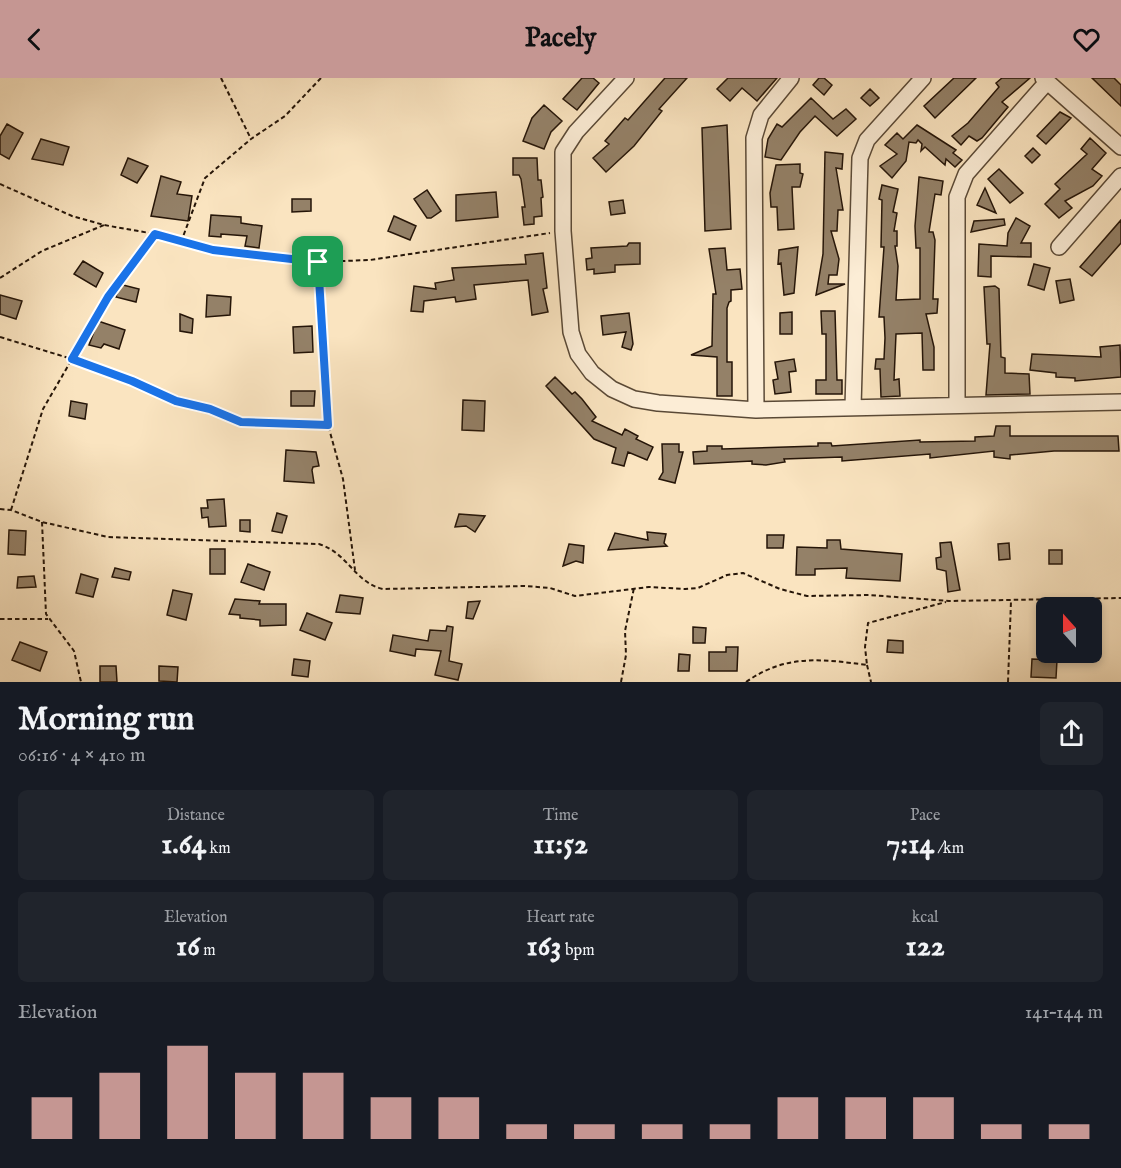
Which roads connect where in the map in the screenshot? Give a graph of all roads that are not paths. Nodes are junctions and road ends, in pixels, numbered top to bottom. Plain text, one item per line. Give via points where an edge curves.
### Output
1 (626, 78) edge
2 (791, 78) edge
3 (923, 78) edge
4 (1045, 80) edge
5 (1121, 147) edge
6 (1121, 176) edge
7 (1059, 247) dead end
8 (1121, 402) edge
9 (957, 404) junction
10 (853, 407) junction
11 (756, 410) junction

1 - 11 street via 563,152 563,231 571,332 578,354 592,373 612,389 634,399
2 - 11 street via 761,115 754,138
3 - 10 street via 867,140 860,158
4 - 5 street
4 - 9 street via 960,185
6 - 7 street
8 - 9 street
9 - 10 street
10 - 11 street

